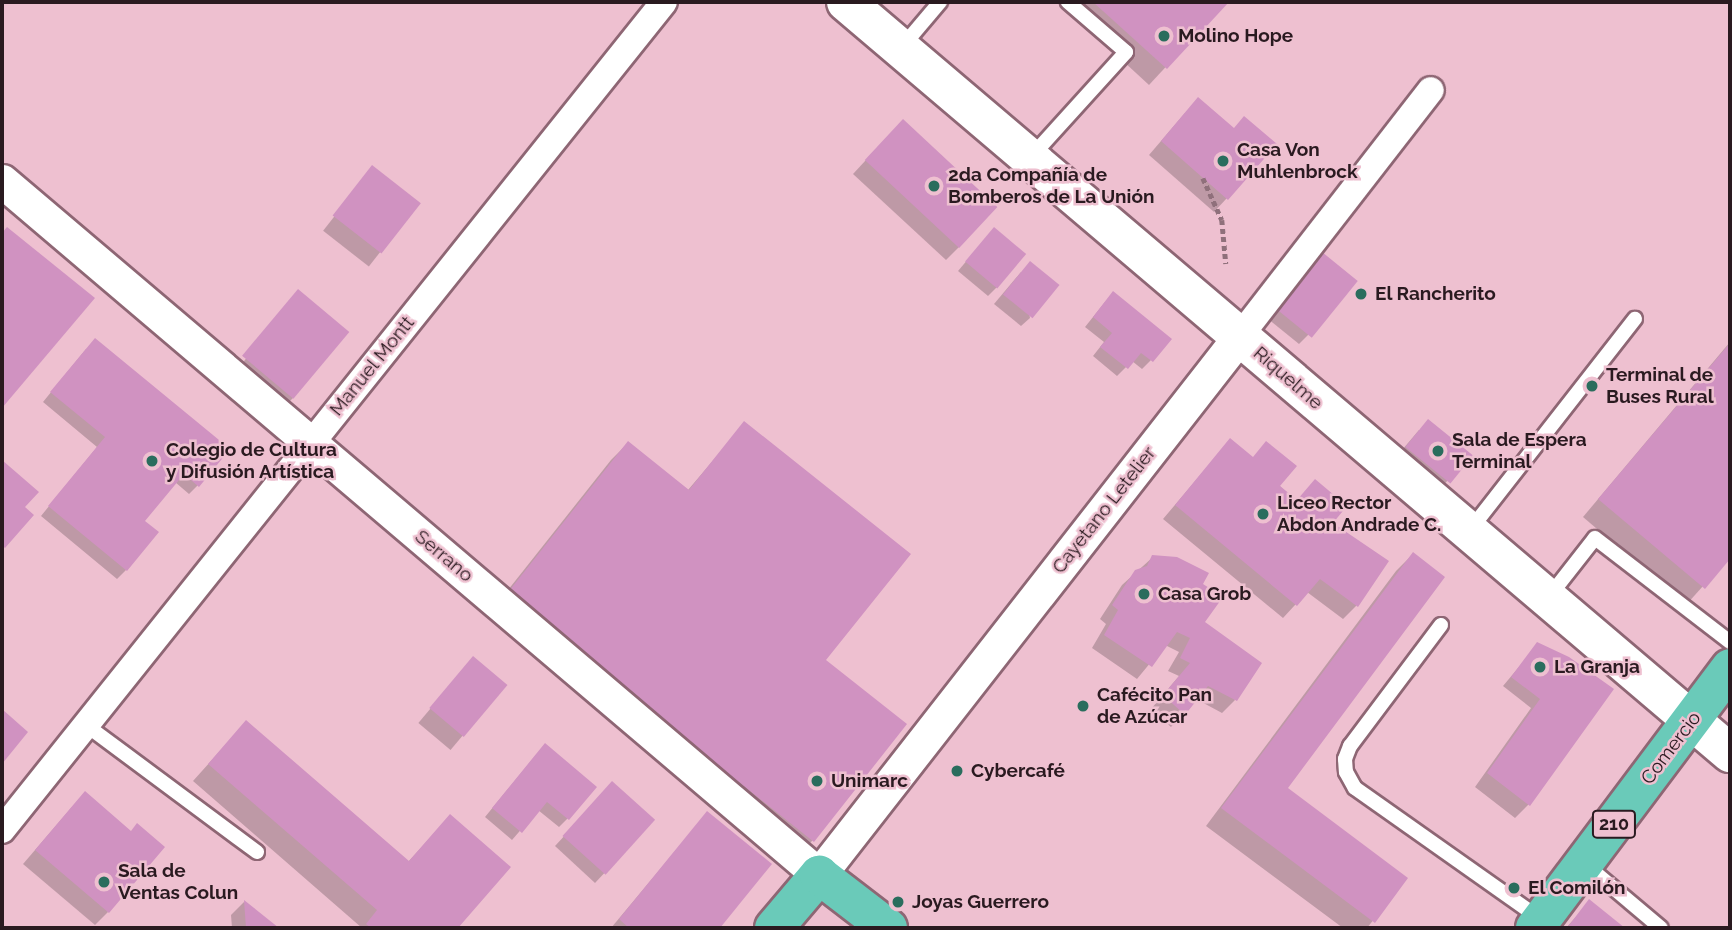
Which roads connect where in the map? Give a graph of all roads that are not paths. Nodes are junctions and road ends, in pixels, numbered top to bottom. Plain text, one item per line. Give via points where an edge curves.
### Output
1 (664, 2) edge
2 (846, 2) edge
3 (940, 2) edge
4 (1068, 2) edge
5 (901, 48) junction
6 (1432, 90) dead end
7 (1030, 158) junction
8 (2, 181) edge
9 (1635, 319) dead end
10 (1240, 336) junction
11 (311, 442) junction
12 (1469, 531) junction
13 (1548, 598) junction
14 (1441, 625) dead end
15 (1730, 642) edge
16 (1730, 668) edge
17 (1693, 719) junction
18 (86, 725) junction
19 (1730, 753) edge
20 (2, 830) edge
21 (257, 852) dead end
22 (1584, 863) junction
23 (820, 875) junction
24 (1538, 924) edge
25 (774, 928) edge
26 (888, 928) edge
27 (1661, 928) edge

1 - 11 street, Manuel Montt
2 - 5 main road, Riquelme
3 - 5 lane
4 - 7 lane via 1126,52
5 - 7 main road, Riquelme
6 - 10 street, Cayetano Letelier
7 - 10 main road, Riquelme
8 - 11 street, Serrano
9 - 12 lane
10 - 12 main road, Riquelme
10 - 23 street, Cayetano Letelier
11 - 18 street, Manuel Montt
11 - 23 street, Serrano
12 - 13 main road, Riquelme
13 - 15 lane via 1595,538
13 - 17 main road, Riquelme
14 - 24 lane via 1350,746 1346,772 1355,788
16 - 17 main road, Comercio / 210
17 - 19 main road, Riquelme
17 - 22 main road, Comercio / 210
18 - 20 street, Manuel Montt
18 - 21 lane
22 - 24 main road, Comercio / 210
22 - 27 lane
23 - 25 main road, Cayetano Letelier
23 - 26 main road, Serrano

